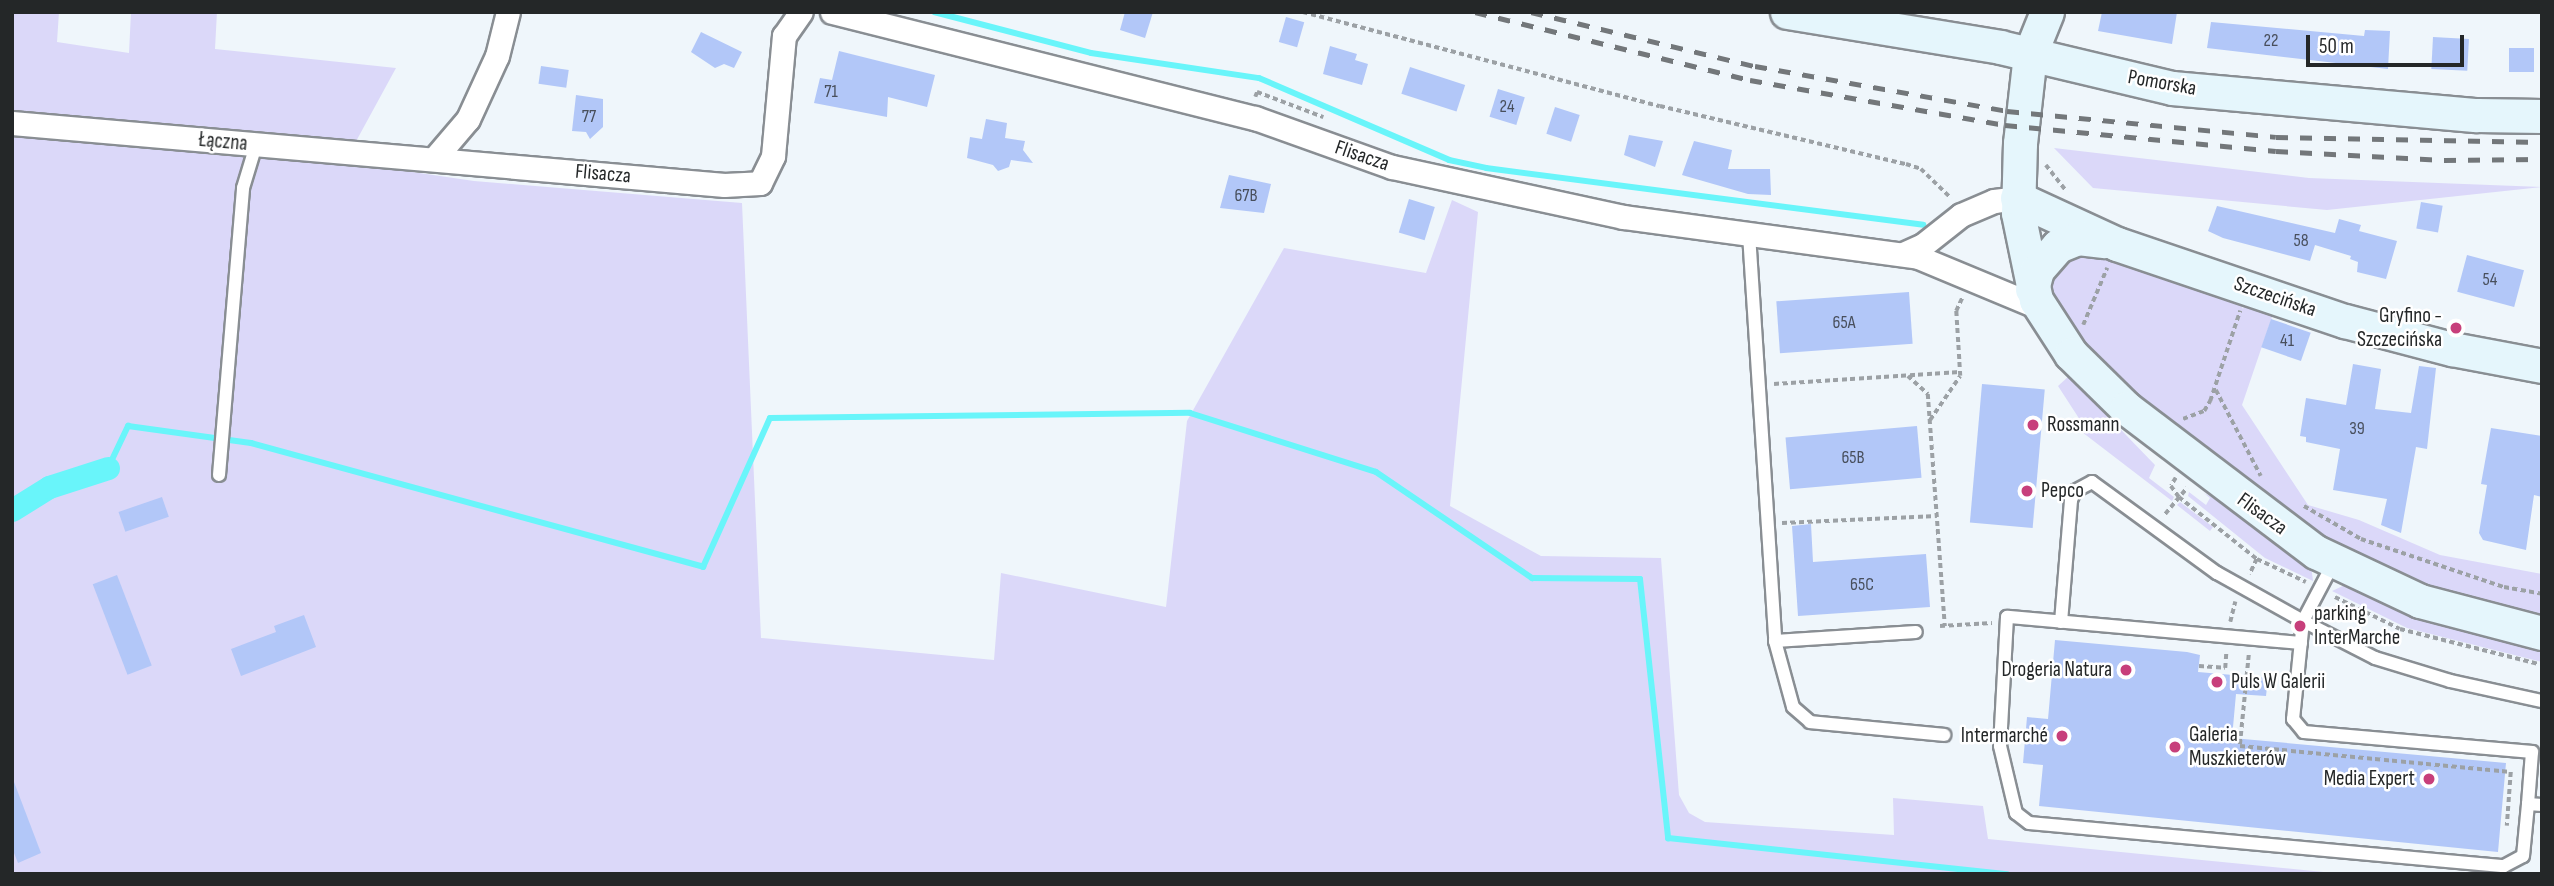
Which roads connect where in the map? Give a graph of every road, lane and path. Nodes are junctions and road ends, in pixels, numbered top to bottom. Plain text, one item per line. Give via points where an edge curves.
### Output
1 (508, 12) edge
2 (801, 12) edge
3 (832, 12) edge
4 (1303, 12) edge
5 (1787, 12) edge
6 (2047, 12) edge
7 (2030, 54) junction
8 (2542, 116) edge
9 (12, 123) edge
10 (256, 145) junction
11 (2039, 155) dead end
12 (434, 159) junction
13 (2071, 197) dead end
14 (2017, 198) junction
15 (1961, 215) junction
16 (1749, 233) junction
17 (2114, 251) junction
18 (1903, 254) junction
19 (1966, 290) dead end
20 (2035, 298) junction
21 (2081, 331) dead end
22 (2542, 366) edge
23 (1960, 372) junction
24 (1908, 376) junction
25 (1757, 386) junction
26 (2215, 388) dead end
27 (1930, 420) junction
28 (2167, 470) dead end
29 (219, 475) dead end
30 (2273, 485) dead end
31 (2188, 486) dead end
32 (2179, 497) junction
33 (2295, 500) dead end
34 (2174, 503) dead end
35 (1937, 516) junction
36 (1767, 525) junction
37 (2334, 562) junction
38 (2243, 587) junction
39 (2542, 594) edge
40 (2303, 621) junction
41 (2061, 622) junction
42 (1916, 632) dead end
43 (2005, 632) junction
44 (2542, 633) edge
45 (2229, 636) junction
46 (1774, 641) junction
47 (2301, 643) junction
48 (2199, 666) dead end
49 (2542, 701) edge
50 (1944, 734) dead end
51 (2528, 804) junction
52 (2542, 805) edge

1 - 12 street via 497,56 468,119
2 - 12 street, Flisacza via 784,36 773,156 760,183 724,185
3 - 16 street, Flisacza via 1255,118 1392,167 1623,217
4 - 15 path via 1660,106 1906,164 1921,169 1950,195
5 - 7 street, Pomorska
6 - 7 street, Flisacza
7 - 8 street, Pomorska via 2172,88 2477,115
7 - 14 street, Flisacza
9 - 10 street, Łączna
10 - 12 street, Łączna
10 - 29 lane via 243,188
11 - 13 path
14 - 15 street via 1994,201
14 - 17 street, Szczecińska
14 - 20 street, Flisacza
15 - 18 street via 1923,245
16 - 18 street, Flisacza
16 - 25 lane
17 - 20 street via 2083,238 2065,241 2044,260
17 - 21 path
17 - 22 street, Szczecińska via 2369,328
18 - 20 street, Flisacza
19 - 23 path via 1956,311
20 - 37 street, Flisacza via 2071,354 2126,408 2258,511
23 - 24 path
23 - 27 path
24 - 25 path
24 - 27 path via 1928,394
25 - 36 lane
26 - 30 path via 2262,477
27 - 35 path
28 - 32 path via 2176,477 2171,485
31 - 32 path
32 - 34 path
32 - 38 path via 2258,559
33 - 39 path via 2361,539 2504,587
35 - 36 path
35 - 43 path via 1942,626 1999,623 1998,631
36 - 46 lane
37 - 40 lane
37 - 44 street, Flisacza via 2446,610
38 - 40 lane
38 - 41 lane via 2092,482 2082,485 2071,500
38 - 45 path via 2232,607
40 - 47 lane
40 - 49 lane via 2375,658 2450,681
41 - 43 lane via 2007,617
41 - 45 lane
42 - 46 lane
43 - 51 lane via 2000,746 2015,813 2029,823 2504,866 2523,856
45 - 47 lane
45 - 48 path via 2225,668
46 - 50 lane via 1793,706 1810,722
47 - 51 lane via 2293,719 2304,732 2532,752
51 - 52 lane

